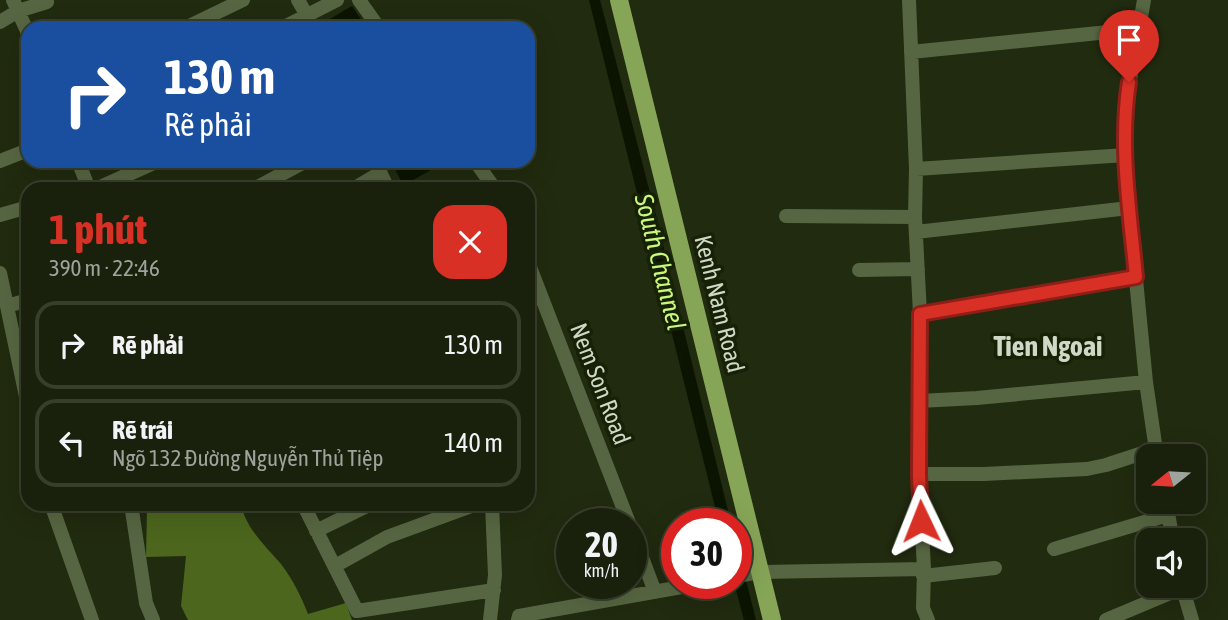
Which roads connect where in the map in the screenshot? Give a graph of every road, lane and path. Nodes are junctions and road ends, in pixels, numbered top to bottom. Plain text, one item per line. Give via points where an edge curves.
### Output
1 (243, 0) edge
2 (298, 0) edge
3 (337, 0) edge
4 (359, 0) edge
5 (619, 0) edge
6 (909, 0) edge
7 (1144, 0) edge
8 (49, 1) edge
9 (16, 6) edge
10 (200, 21) edge
11 (310, 21) edge
12 (312, 21) edge
13 (374, 21) edge
14 (0, 22) edge
15 (1138, 29) junction
16 (911, 52) junction
17 (21, 153) edge
18 (1126, 155) junction
19 (0, 161) edge
20 (142, 168) edge
21 (293, 168) edge
22 (376, 168) edge
23 (916, 169) junction
24 (112, 182) edge
25 (267, 182) edge
26 (361, 182) edge
27 (1129, 208) junction
28 (21, 209) edge
29 (0, 215) edge
30 (786, 216) dead end
31 (916, 224) junction
32 (918, 269) junction
33 (859, 270) dead end
34 (0, 273) edge
35 (1136, 277) junction
36 (535, 280) edge
37 (21, 302) edge
38 (7, 306) junction
39 (920, 314) junction
40 (21, 373) edge
41 (1146, 382) junction
42 (919, 401) junction
43 (1155, 444) edge
44 (1136, 458) edge
45 (919, 474) junction
46 (623, 508) edge
47 (58, 511) edge
48 (132, 511) edge
49 (306, 511) edge
50 (357, 511) edge
51 (458, 511) edge
52 (492, 511) edge
53 (1153, 514) edge
54 (316, 531) junction
55 (1054, 549) dead end
56 (335, 566) junction
57 (995, 568) dead end
58 (647, 571) edge
59 (760, 572) junction
60 (924, 572) junction
61 (752, 573) edge
62 (494, 590) junction
63 (661, 591) edge
64 (655, 592) junction
65 (1157, 598) edge
66 (1185, 598) edge
67 (92, 620) edge
68 (153, 620) edge
69 (490, 620) edge
70 (518, 620) edge
71 (772, 620) edge
72 (928, 620) edge
73 (1106, 620) edge
74 (1192, 620) edge

1 - 10 street
2 - 11 street
3 - 12 street
4 - 13 street
5 - 59 main road, Kenh Nam Road
6 - 16 street
7 - 15 street
8 - 9 street
9 - 14 street
15 - 16 street
15 - 18 street via 1125,108
16 - 23 street
17 - 19 street
18 - 23 street
18 - 27 street
20 - 24 street
21 - 25 street
22 - 26 street
23 - 31 street
27 - 31 street
27 - 35 street
28 - 29 street
30 - 31 street
31 - 32 street
32 - 33 street
32 - 39 street
34 - 38 street
35 - 39 street
35 - 41 street
36 - 46 street, Nem Son Road
37 - 38 street
38 - 40 street
39 - 42 street
41 - 42 street
41 - 43 street
42 - 45 street
44 - 45 street via 1087,469
45 - 60 street
47 - 67 street
48 - 68 street via 146,603
49 - 54 street
50 - 54 street
51 - 56 street via 387,537
52 - 62 street
53 - 55 street
54 - 56 street
56 - 62 street via 358,611
57 - 60 street
58 - 64 street
59 - 60 street
59 - 61 street
59 - 71 main road, Kenh Nam Road
60 - 72 street via 923,608
62 - 69 street
63 - 64 street
64 - 70 street via 519,615
65 - 73 street
66 - 74 street

